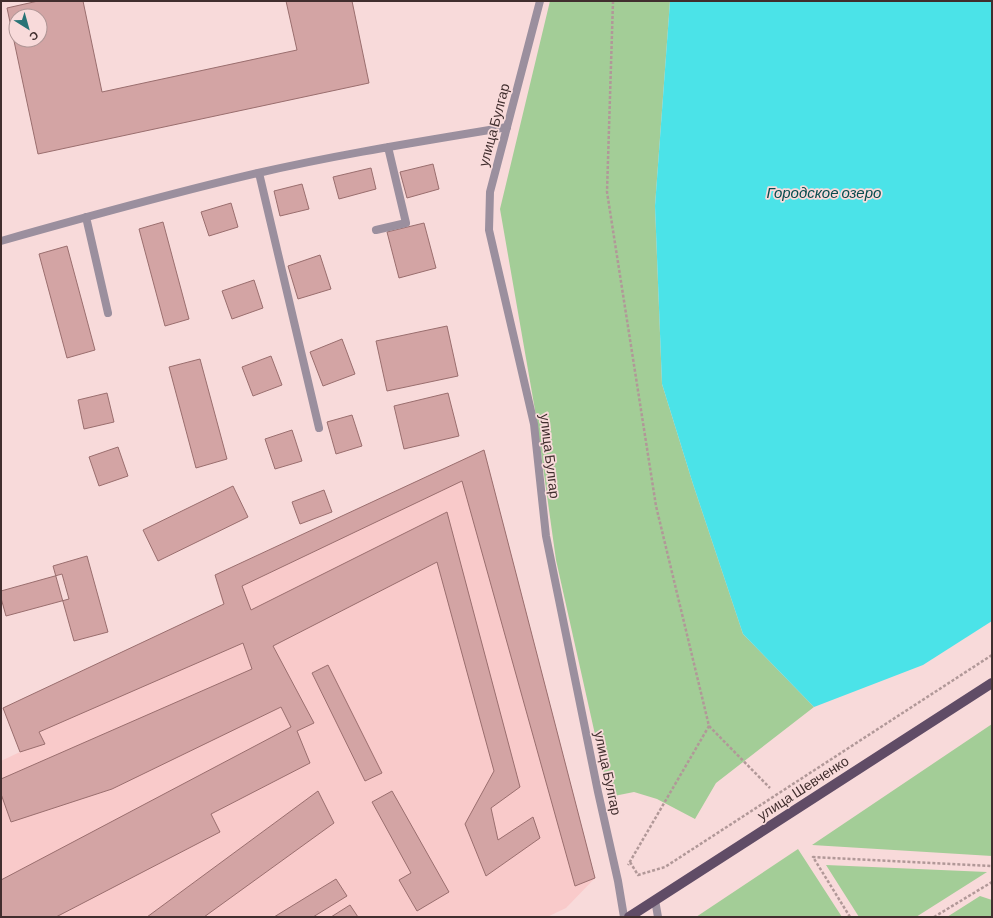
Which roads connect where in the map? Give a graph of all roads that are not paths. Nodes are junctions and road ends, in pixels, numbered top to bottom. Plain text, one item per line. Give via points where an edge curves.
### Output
1 (540, 1) edge
2 (508, 127) junction
3 (388, 147) junction
4 (258, 173) junction
5 (86, 217) junction
6 (376, 230) dead end
7 (1, 241) edge
8 (108, 313) dead end
9 (319, 428) dead end
10 (992, 683) edge
11 (655, 900) junction
12 (624, 917) edge
13 (629, 917) edge
14 (658, 917) edge

1 - 2 street, улица Булгар
2 - 3 street
2 - 12 street, улица Булгар via 490,192 489,230 534,424 546,536
3 - 4 street
3 - 6 street via 406,223
4 - 5 street
4 - 9 street
5 - 7 street
5 - 8 street
10 - 11 main road, улица Шевченко
11 - 13 main road, улица Шевченко
11 - 14 street

